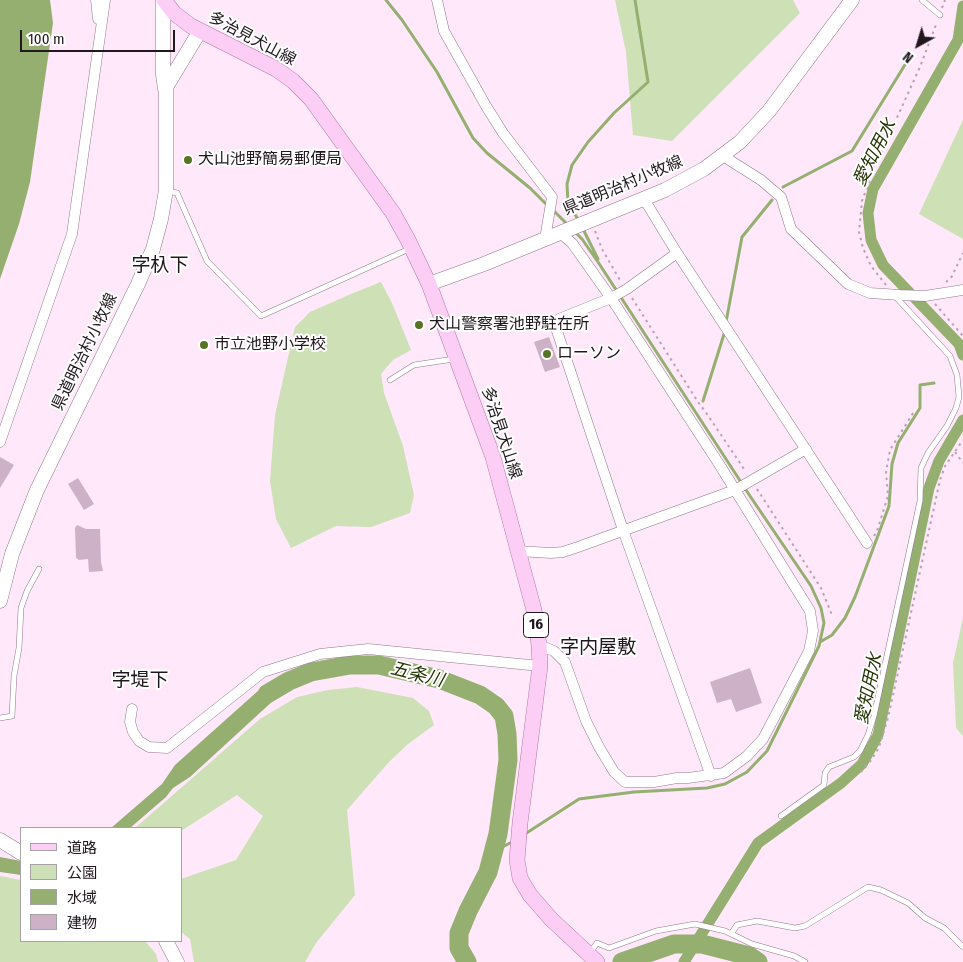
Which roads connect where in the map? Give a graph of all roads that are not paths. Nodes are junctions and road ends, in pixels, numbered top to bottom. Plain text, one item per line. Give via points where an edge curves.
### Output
1 (96, 0) edge
2 (105, 0) edge
3 (164, 0) edge
4 (437, 0) edge
5 (852, 0) edge
6 (922, 0) edge
7 (174, 7) edge
8 (940, 15) road end
9 (200, 31) junction
10 (99, 33) junction
11 (165, 92) junction
12 (723, 156) junction
13 (166, 190) junction
14 (644, 199) junction
15 (562, 232) junction
16 (545, 239) junction
17 (412, 248) junction
18 (677, 253) junction
19 (429, 284) junction
20 (963, 290) edge
21 (897, 294) junction
22 (612, 298) junction
23 (457, 358) junction
24 (390, 380) dead end
25 (0, 442) edge
26 (806, 449) junction
27 (736, 489) junction
28 (623, 530) junction
29 (867, 543) road end
30 (518, 551) junction
31 (39, 569) dead end
32 (0, 601) edge
33 (539, 645) junction
34 (540, 666) junction
35 (132, 709) dead end
36 (0, 718) edge
37 (711, 776) junction
38 (781, 816) dead end
39 (2, 842) edge
40 (20, 852) edge
41 (731, 934) junction
42 (167, 942) edge
43 (963, 947) edge
44 (592, 957) edge
45 (177, 962) edge
46 (805, 962) edge

1 - 10 street
2 - 10 street
3 - 7 main road, 多治見犬山線 / 16
3 - 11 main road
4 - 16 street via 444,30 464,68 503,133 552,198
5 - 12 main road, 県道明治村小牧線 via 769,111
6 - 8 lane
7 - 9 main road, 多治見犬山線 / 16
9 - 11 main road, 県道明治村小牧線 via 170,78
9 - 17 main road, 多治見犬山線 / 16 via 276,69 311,99 393,213
10 - 25 street via 72,234
11 - 13 main road, 県道明治村小牧線
12 - 14 main road, 県道明治村小牧線
12 - 21 street via 781,197 791,229 848,284 870,293
13 - 17 lane via 176,193 207,261 261,316
13 - 32 main road, 県道明治村小牧線 via 146,267 37,490 12,554
14 - 15 main road, 県道明治村小牧線
14 - 18 street
15 - 16 main road, 県道明治村小牧線
15 - 22 street
16 - 19 main road, 県道明治村小牧線
17 - 19 main road, 多治見犬山線 / 16
18 - 22 street
18 - 26 street
19 - 23 main road, 多治見犬山線 / 16
20 - 21 street via 928,295
21 - 38 lane via 950,356 957,375 959,397 952,417 922,468 920,501 868,735 854,757 829,767 824,785
22 - 27 street
22 - 28 street via 559,319 556,328
23 - 24 lane via 414,366
23 - 30 main road, 多治見犬山線 / 16 via 493,457
26 - 27 street
26 - 29 street
27 - 28 street
27 - 37 street via 810,611 813,631 809,651 763,739 724,773
28 - 30 street via 563,552
28 - 37 street
30 - 33 main road, 多治見犬山線 / 16 via 534,610
31 - 36 lane via 22,608 12,716
33 - 34 main road, 多治見犬山線 / 16
33 - 37 street via 554,651 565,662 599,747 614,772 625,782
34 - 35 street via 368,649 320,654 263,672 167,748 149,747 139,741 130,722
34 - 44 main road, 多治見犬山線 / 16 via 520,823 520,878 551,919
39 - 40 main road
41 - 43 lane via 737,925 757,922 795,928 805,926 868,887 908,903 925,918 944,928
41 - 44 lane via 695,924 680,925 609,948 597,943
41 - 46 lane
42 - 45 main road

